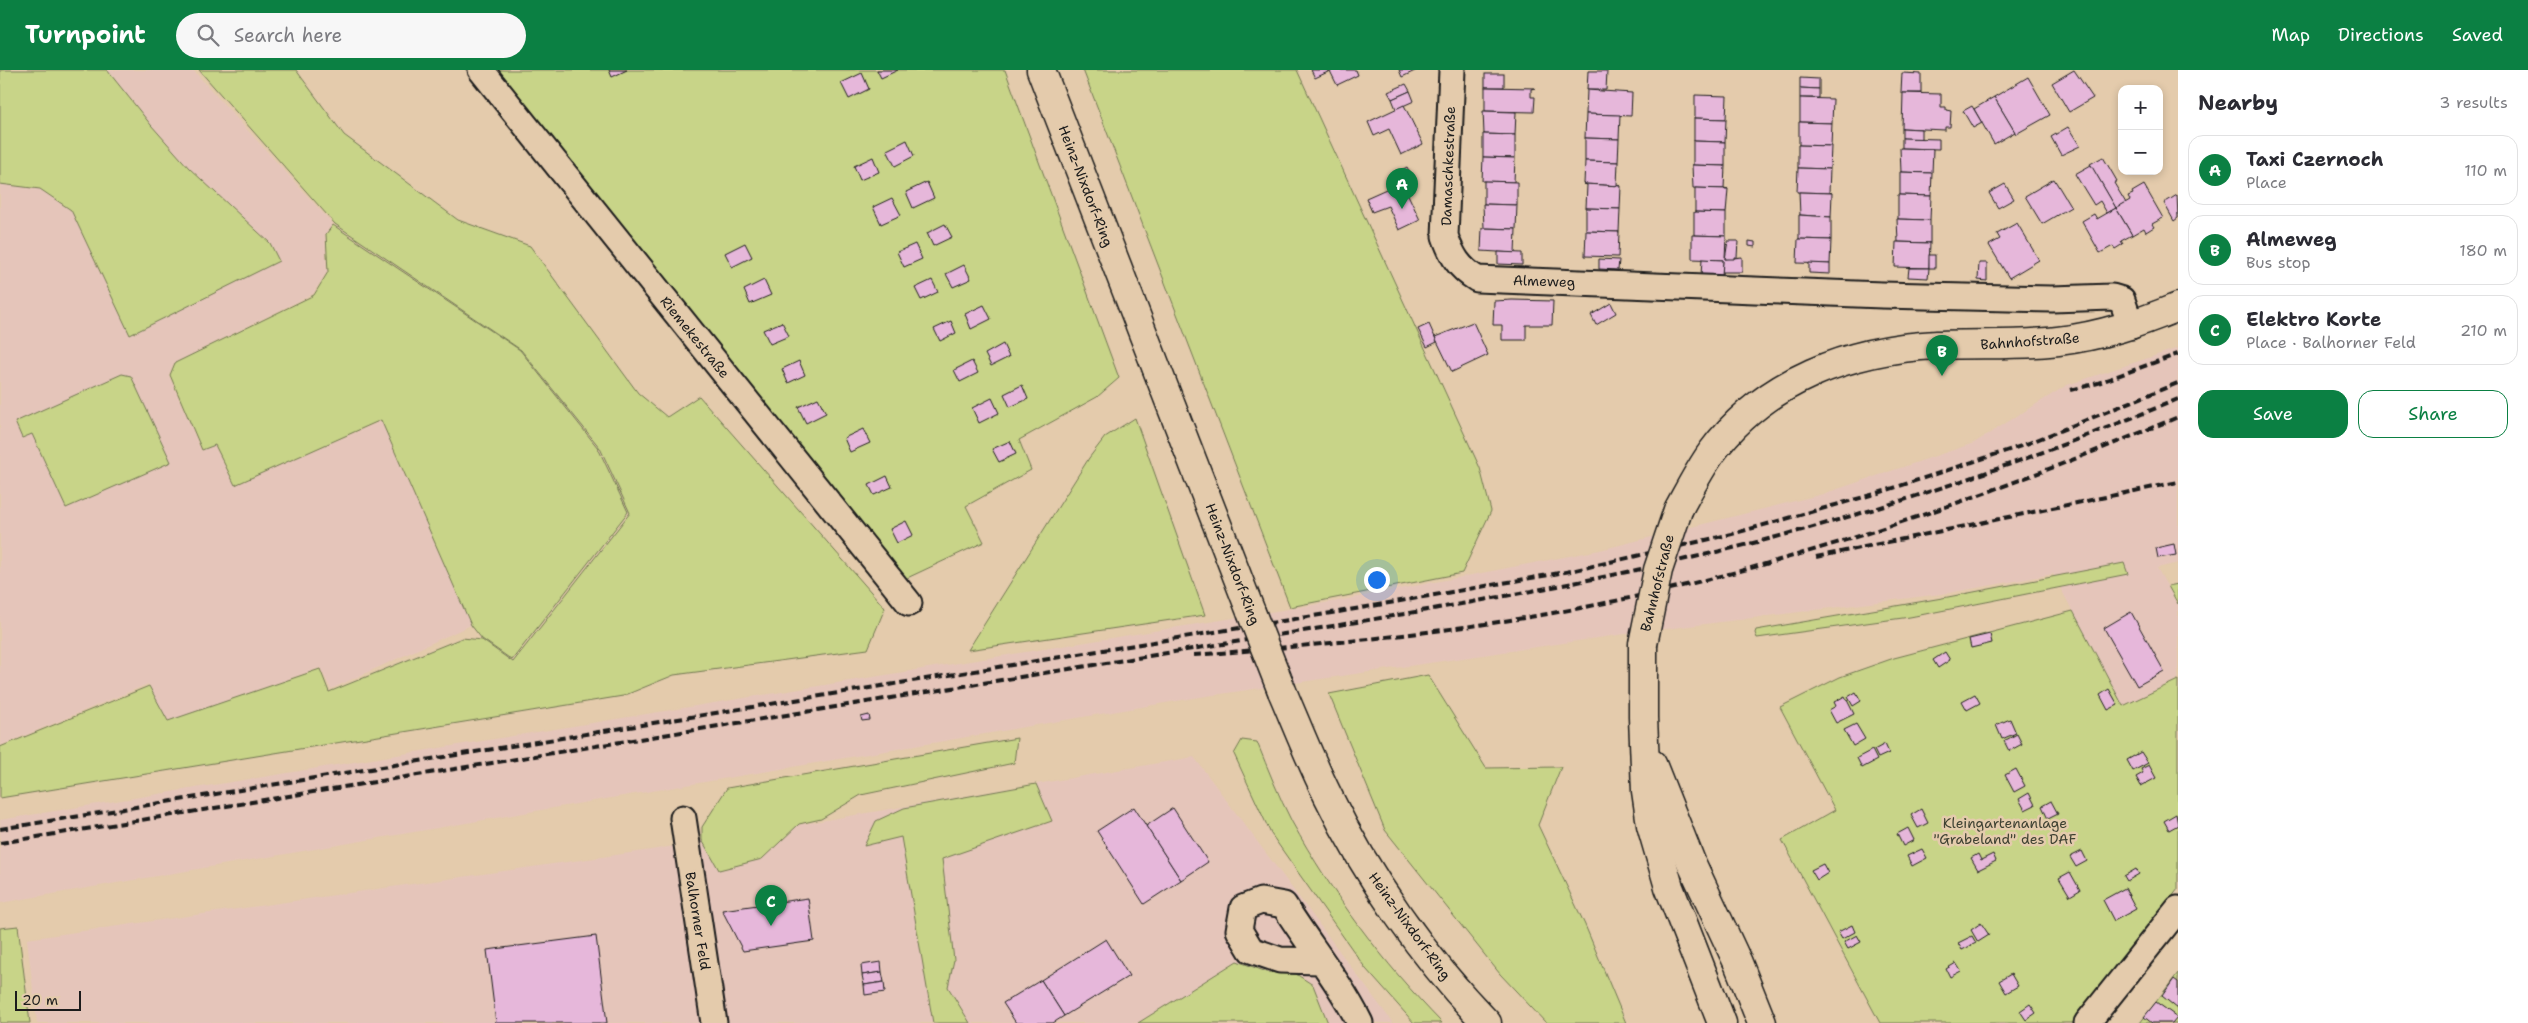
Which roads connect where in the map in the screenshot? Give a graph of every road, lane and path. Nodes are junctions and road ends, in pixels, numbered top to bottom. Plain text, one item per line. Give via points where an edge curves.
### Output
1 (481, 70) edge
2 (1041, 70) edge
3 (1452, 70) edge
4 (1478, 278) joint
5 (2178, 307) edge
6 (2131, 326) junction
7 (909, 603) dead end
8 (1645, 749) junction
9 (683, 818) dead end
10 (2178, 909) edge
11 (1320, 961) dead end
12 (714, 1023) edge
13 (1360, 1023) edge
14 (1487, 1023) edge
15 (1722, 1023) edge
16 (1762, 1023) edge
17 (2088, 1023) edge

1 - 7 street, Riemekestraße
2 - 14 main road, Heinz-Nixdorf-Ring, bridge via 1282,691 1328,797 1372,874 1456,990
3 - 4 street, Damaschkestraße via 1445,236 1463,271
4 - 6 street, Almeweg via 1882,295 2052,299 2112,297 2122,300
5 - 6 main road, Bahnhofstraße
6 - 8 main road, Bahnhofstraße, bridge via 2058,341 1898,348 1839,361 1774,393 1731,430 1695,477 1678,510 1658,570 1643,644
8 - 15 main road, Bahnhofstraße via 1646,791 1658,852
8 - 16 main road, Bahnhofstraße
9 - 12 street, Balhorner Feld
10 - 17 street
11 - 13 street via 1346,995

